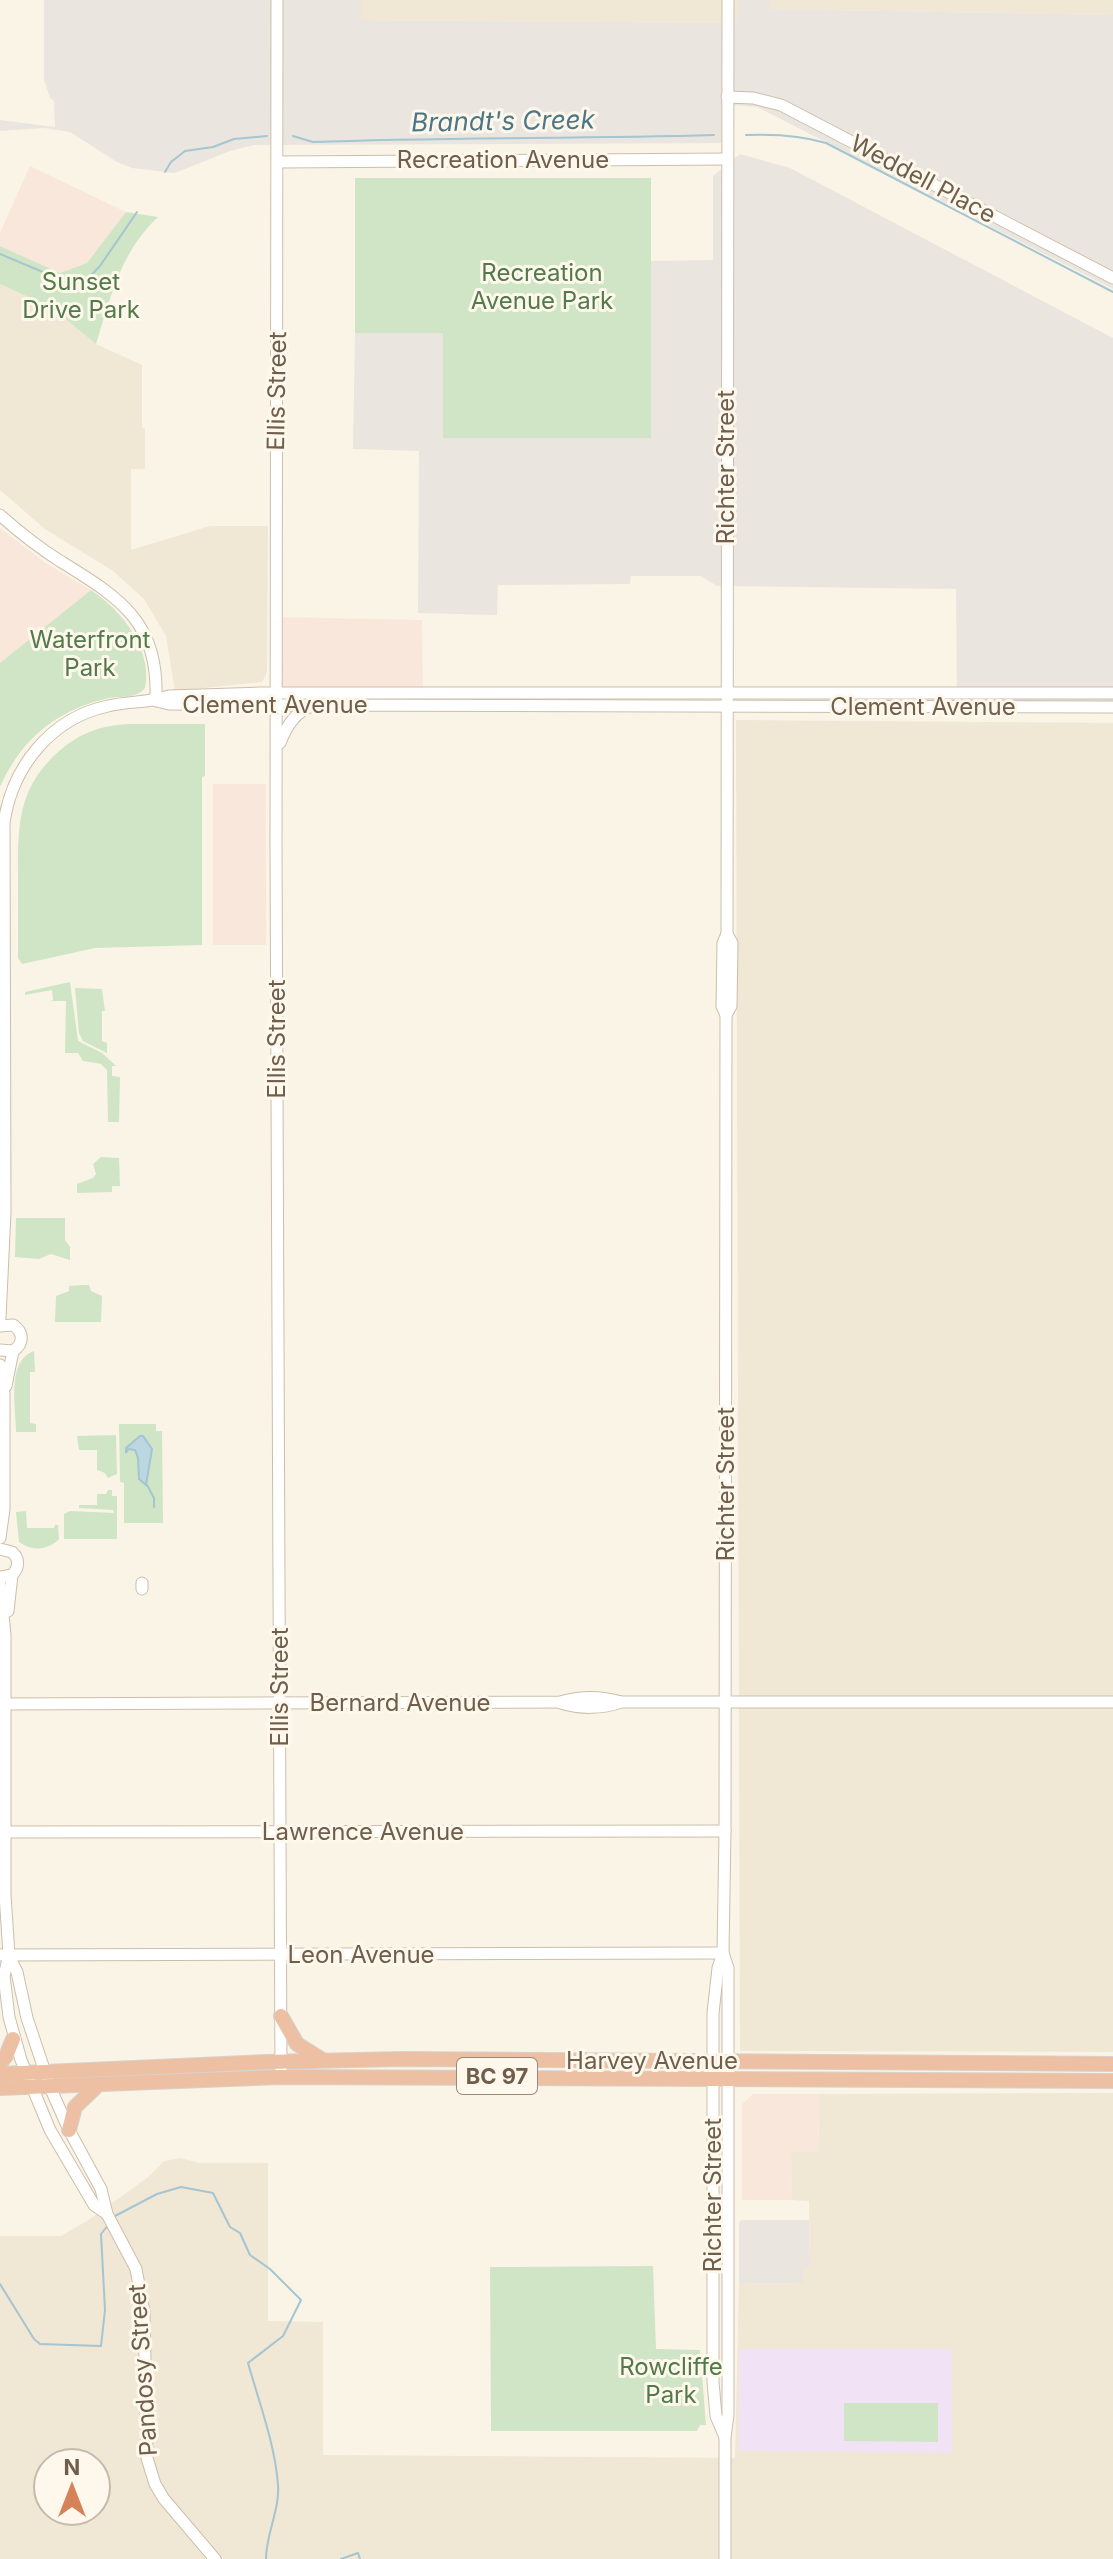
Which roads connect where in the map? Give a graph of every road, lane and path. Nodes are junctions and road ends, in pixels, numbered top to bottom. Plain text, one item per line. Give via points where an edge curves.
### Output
1 (277, 0) edge
2 (728, 0) edge
3 (727, 97) junction
4 (727, 159) junction
5 (278, 162) junction
6 (1113, 278) edge
7 (0, 515) edge
8 (1113, 693) edge
9 (278, 699) junction
10 (726, 700) junction
11 (156, 701) junction
12 (314, 705) junction
13 (1113, 707) edge
14 (277, 751) junction
15 (4, 1266) junction
16 (0, 1319) edge
17 (13, 1325) junction
18 (0, 1326) edge
19 (0, 1350) edge
20 (13, 1351) junction
21 (0, 1365) edge
22 (4, 1394) junction
23 (4, 1509) junction
24 (0, 1538) edge
25 (6, 1550) edge
26 (6, 1576) edge
27 (0, 1585) edge
28 (5, 1635) junction
29 (1113, 1702) edge
30 (280, 1703) junction
31 (726, 1703) junction
32 (3, 1704) edge
33 (725, 1831) junction
34 (2, 1832) edge
35 (281, 1832) junction
36 (723, 1953) junction
37 (4, 1955) edge
38 (281, 1955) junction
39 (281, 2016) junction
40 (13, 2039) junction
41 (325, 2060) junction
42 (281, 2062) junction
43 (721, 2062) junction
44 (0, 2063) edge
45 (1113, 2064) edge
46 (0, 2074) edge
47 (281, 2077) junction
48 (720, 2078) junction
49 (48, 2080) junction
50 (29, 2081) junction
51 (1113, 2081) edge
52 (98, 2085) junction
53 (0, 2088) edge
54 (69, 2130) junction
55 (107, 2214) junction
56 (215, 2559) edge
57 (725, 2559) edge

1 - 5 street, Ellis Street
2 - 3 street, Richter Street
3 - 4 street, Richter Street
3 - 6 street, Weddell Place via 781,105
4 - 5 street, Recreation Avenue
4 - 10 street, Richter Street
5 - 9 street, Ellis Street
7 - 11 street via 132,614 149,646
8 - 10 street, Clement Avenue
9 - 10 street, Clement Avenue
9 - 11 street, Clement Avenue
9 - 12 street, Clement Avenue
9 - 14 street, Ellis Street
10 - 12 street, Clement Avenue
10 - 13 street, Clement Avenue
10 - 31 street, Richter Street
11 - 15 street, Clement Avenue via 107,706 62,725 23,767 5,812
12 - 14 street via 293,720
14 - 30 street, Ellis Street
15 - 16 street
15 - 17 street
17 - 18 street
17 - 20 street via 22,1337
19 - 20 street
20 - 22 street
21 - 22 street
22 - 23 street
23 - 24 street
23 - 25 street
25 - 26 street via 18,1567
26 - 28 street
27 - 28 street
28 - 32 street
29 - 31 street, Bernard Avenue
30 - 31 street, Bernard Avenue
30 - 32 street, Bernard Avenue
30 - 35 street, Ellis Street
31 - 33 street, Richter Street
32 - 34 street
33 - 35 street, Lawrence Avenue
33 - 36 street, Richter Street
34 - 35 street, Lawrence Avenue
34 - 37 street
35 - 38 street, Ellis Street
36 - 38 street, Leon Avenue
36 - 43 street, Richter Street via 728,1968
37 - 38 street, Leon Avenue
37 - 40 street, Pandosy Street
37 - 49 street, Pandosy Street via 17,1972
38 - 39 street, Ellis Street
39 - 41 highway via 297,2044
39 - 42 street, Ellis Street
40 - 44 highway
40 - 50 street, Pandosy Street
41 - 42 highway, Harvey Avenue / BC 97
41 - 43 highway, Harvey Avenue / BC 97
42 - 47 street, Ellis Street
42 - 49 highway, Harvey Avenue / BC 97
43 - 45 highway, Harvey Avenue / BC 97
43 - 48 street, Richter Street
46 - 50 highway, Harvey Avenue / BC 97
47 - 48 highway, Harvey Avenue / BC 97
47 - 52 highway, Harvey Avenue / BC 97
48 - 51 highway, Harvey Avenue / BC 97
48 - 57 street, Richter Street via 713,2382 716,2416 725,2437
49 - 50 highway, Harvey Avenue / BC 97
49 - 52 highway, Harvey Avenue / BC 97
49 - 54 street, Pandosy Street
50 - 53 highway, Harvey Avenue / BC 97
50 - 55 street, Pandosy Street via 71,2168 94,2205
52 - 54 highway via 75,2107
54 - 55 street, Pandosy Street via 101,2189
55 - 56 street, Pandosy Street via 136,2269 144,2312 147,2458 155,2484

